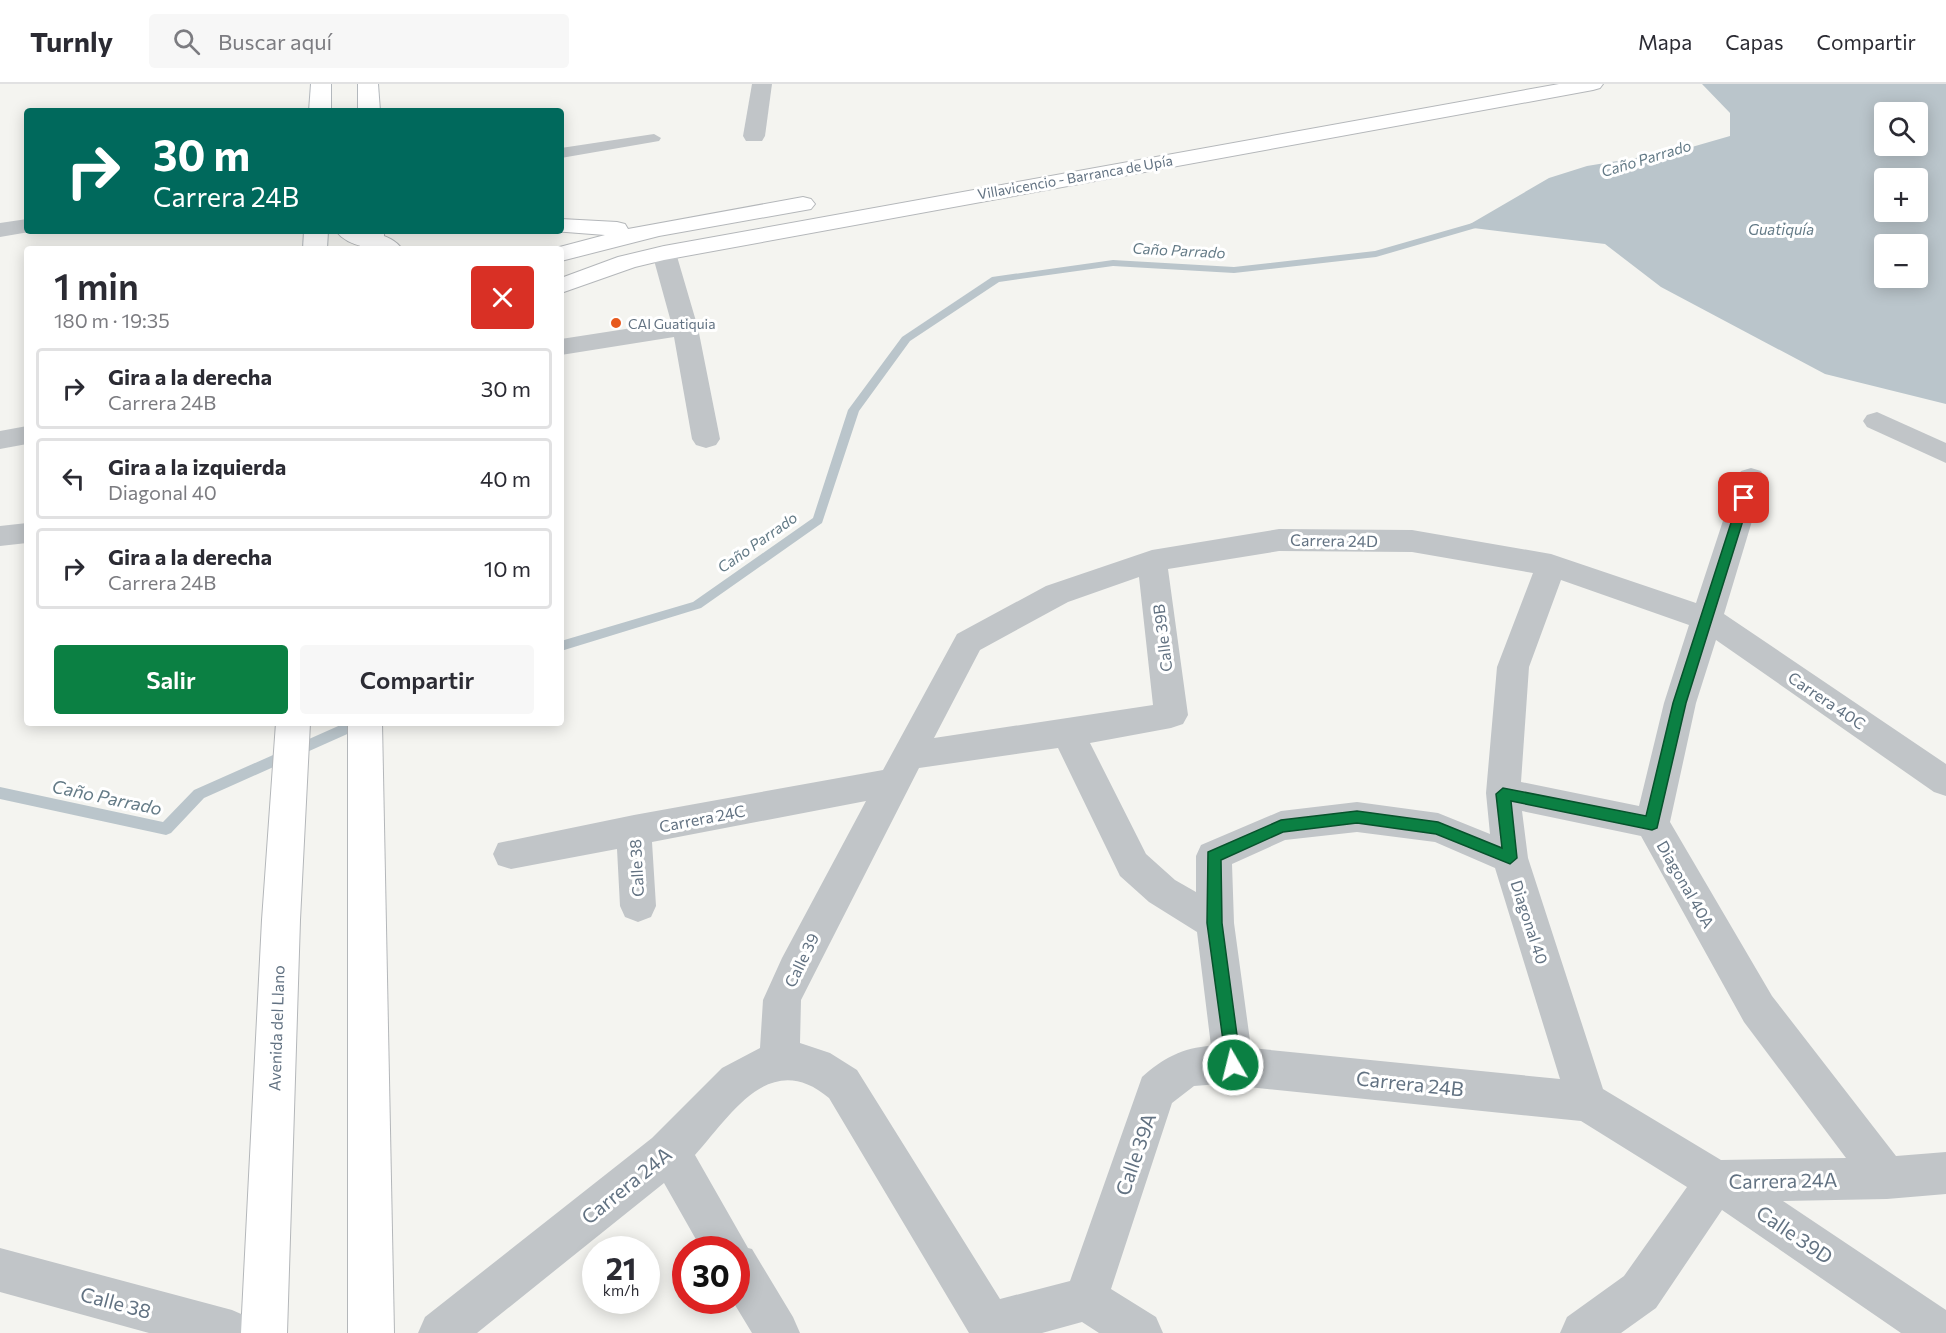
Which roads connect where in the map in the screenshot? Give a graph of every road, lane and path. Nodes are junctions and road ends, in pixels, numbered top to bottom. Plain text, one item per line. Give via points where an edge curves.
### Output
1 (321, 84) edge
2 (368, 84) edge
3 (762, 84) edge
4 (1499, 84) edge
5 (1593, 84) edge
6 (320, 108) edge
7 (369, 108) edge
8 (1341, 119) junction
9 (754, 136) dead end
10 (654, 138) dead end
11 (564, 153) edge
12 (1008, 169) dead end
13 (821, 201) dead end
14 (24, 226) edge
15 (564, 226) edge
16 (0, 230) edge
17 (355, 234) edge
18 (661, 241) junction
19 (376, 243) edge
20 (564, 254) edge
21 (564, 259) edge
22 (564, 285) edge
23 (685, 328) junction
24 (564, 347) edge
25 (1877, 421) dead end
26 (24, 436) edge
27 (0, 440) edge
28 (706, 440) dead end
29 (1946, 454) edge
30 (1750, 478) dead end
31 (24, 533) edge
32 (0, 536) edge
33 (1152, 561) junction
34 (1551, 565) junction
35 (1708, 619) junction
36 (968, 642) joint
37 (1171, 715) joint
38 (293, 726) edge
39 (365, 726) edge
40 (1068, 733) junction
41 (900, 769) junction
42 (1946, 782) edge
43 (1503, 794) junction
44 (1652, 824) junction
45 (634, 830) junction
46 (511, 854) dead end
47 (1510, 858) junction
48 (638, 906) dead end
49 (1215, 923) junction
50 (779, 1061) junction
51 (1233, 1065) junction
52 (1587, 1102) junction
53 (669, 1152) junction
54 (1946, 1173) edge
55 (1887, 1178) junction
56 (1716, 1181) junction
57 (719, 1236) edge
58 (0, 1270) edge
59 (750, 1289) edge
60 (1086, 1299) junction
61 (993, 1328) edge
62 (232, 1333) edge
63 (264, 1333) edge
64 (371, 1333) edge
65 (441, 1333) edge
66 (777, 1333) edge
67 (1140, 1333) edge
68 (1583, 1333) edge
69 (1940, 1333) edge

1 - 6 main road
2 - 7 main road
3 - 9 street
4 - 8 main road, Villavicencio - Barranca de Upía
5 - 8 main road, Villavicencio - Barranca de Upía
8 - 12 main road, Villavicencio - Barranca de Upía
8 - 18 main road, Villavicencio - Barranca de Upía
10 - 11 lane
13 - 18 main road, Villavicencio - Barranca de Upía
14 - 16 street
15 - 18 main road
17 - 19 main road
18 - 20 main road, Villavicencio - Barranca de Upía
18 - 21 main road
18 - 22 main road, Villavicencio - Barranca de Upía via 627,262
18 - 23 street
23 - 24 street
23 - 28 street
25 - 29 street
26 - 27 street
30 - 35 street, Diagonal 40A
31 - 32 street
33 - 34 street, Carrera 24D via 1279,540 1412,541
33 - 36 street, Carrera 24D via 1057,594
33 - 37 street, Calle 39B
34 - 35 street, Carrera 24D
34 - 43 street, Diagonal 40 via 1513,667
35 - 42 street, Carrera 40C
35 - 44 street, Diagonal 40A via 1680,703
36 - 41 street, Calle 39
37 - 40 street, Carrera 24C
38 - 63 main road, Avenida del Llano
39 - 64 main road
40 - 41 street, Carrera 24C
40 - 49 street via 1133,865 1162,891
41 - 45 street, Carrera 24C
41 - 50 street, Calle 39 via 782,1000
43 - 44 street
43 - 47 street, Diagonal 40
44 - 55 street, Diagonal 40A via 1758,1009
45 - 46 street, Carrera 24C
45 - 48 street, Calle 38
47 - 49 street via 1438,828 1357,817 1281,826 1214,856
47 - 52 street, Diagonal 40
49 - 51 street
50 - 53 street, Carrera 24A via 735,1080
50 - 61 street via 814,1064 843,1084
51 - 52 street, Carrera 24B
51 - 60 street, Calle 39A via 1194,1065 1176,1072 1156,1091
52 - 56 street, Calle 39D
53 - 57 street
53 - 65 street, Carrera 24A
54 - 55 street, Carrera 24A
55 - 56 street, Carrera 24A
56 - 68 street, Carrera 24A via 1640,1292
56 - 69 street, Calle 39D
58 - 62 street, Calle 38
59 - 66 street
60 - 61 street
60 - 67 street

